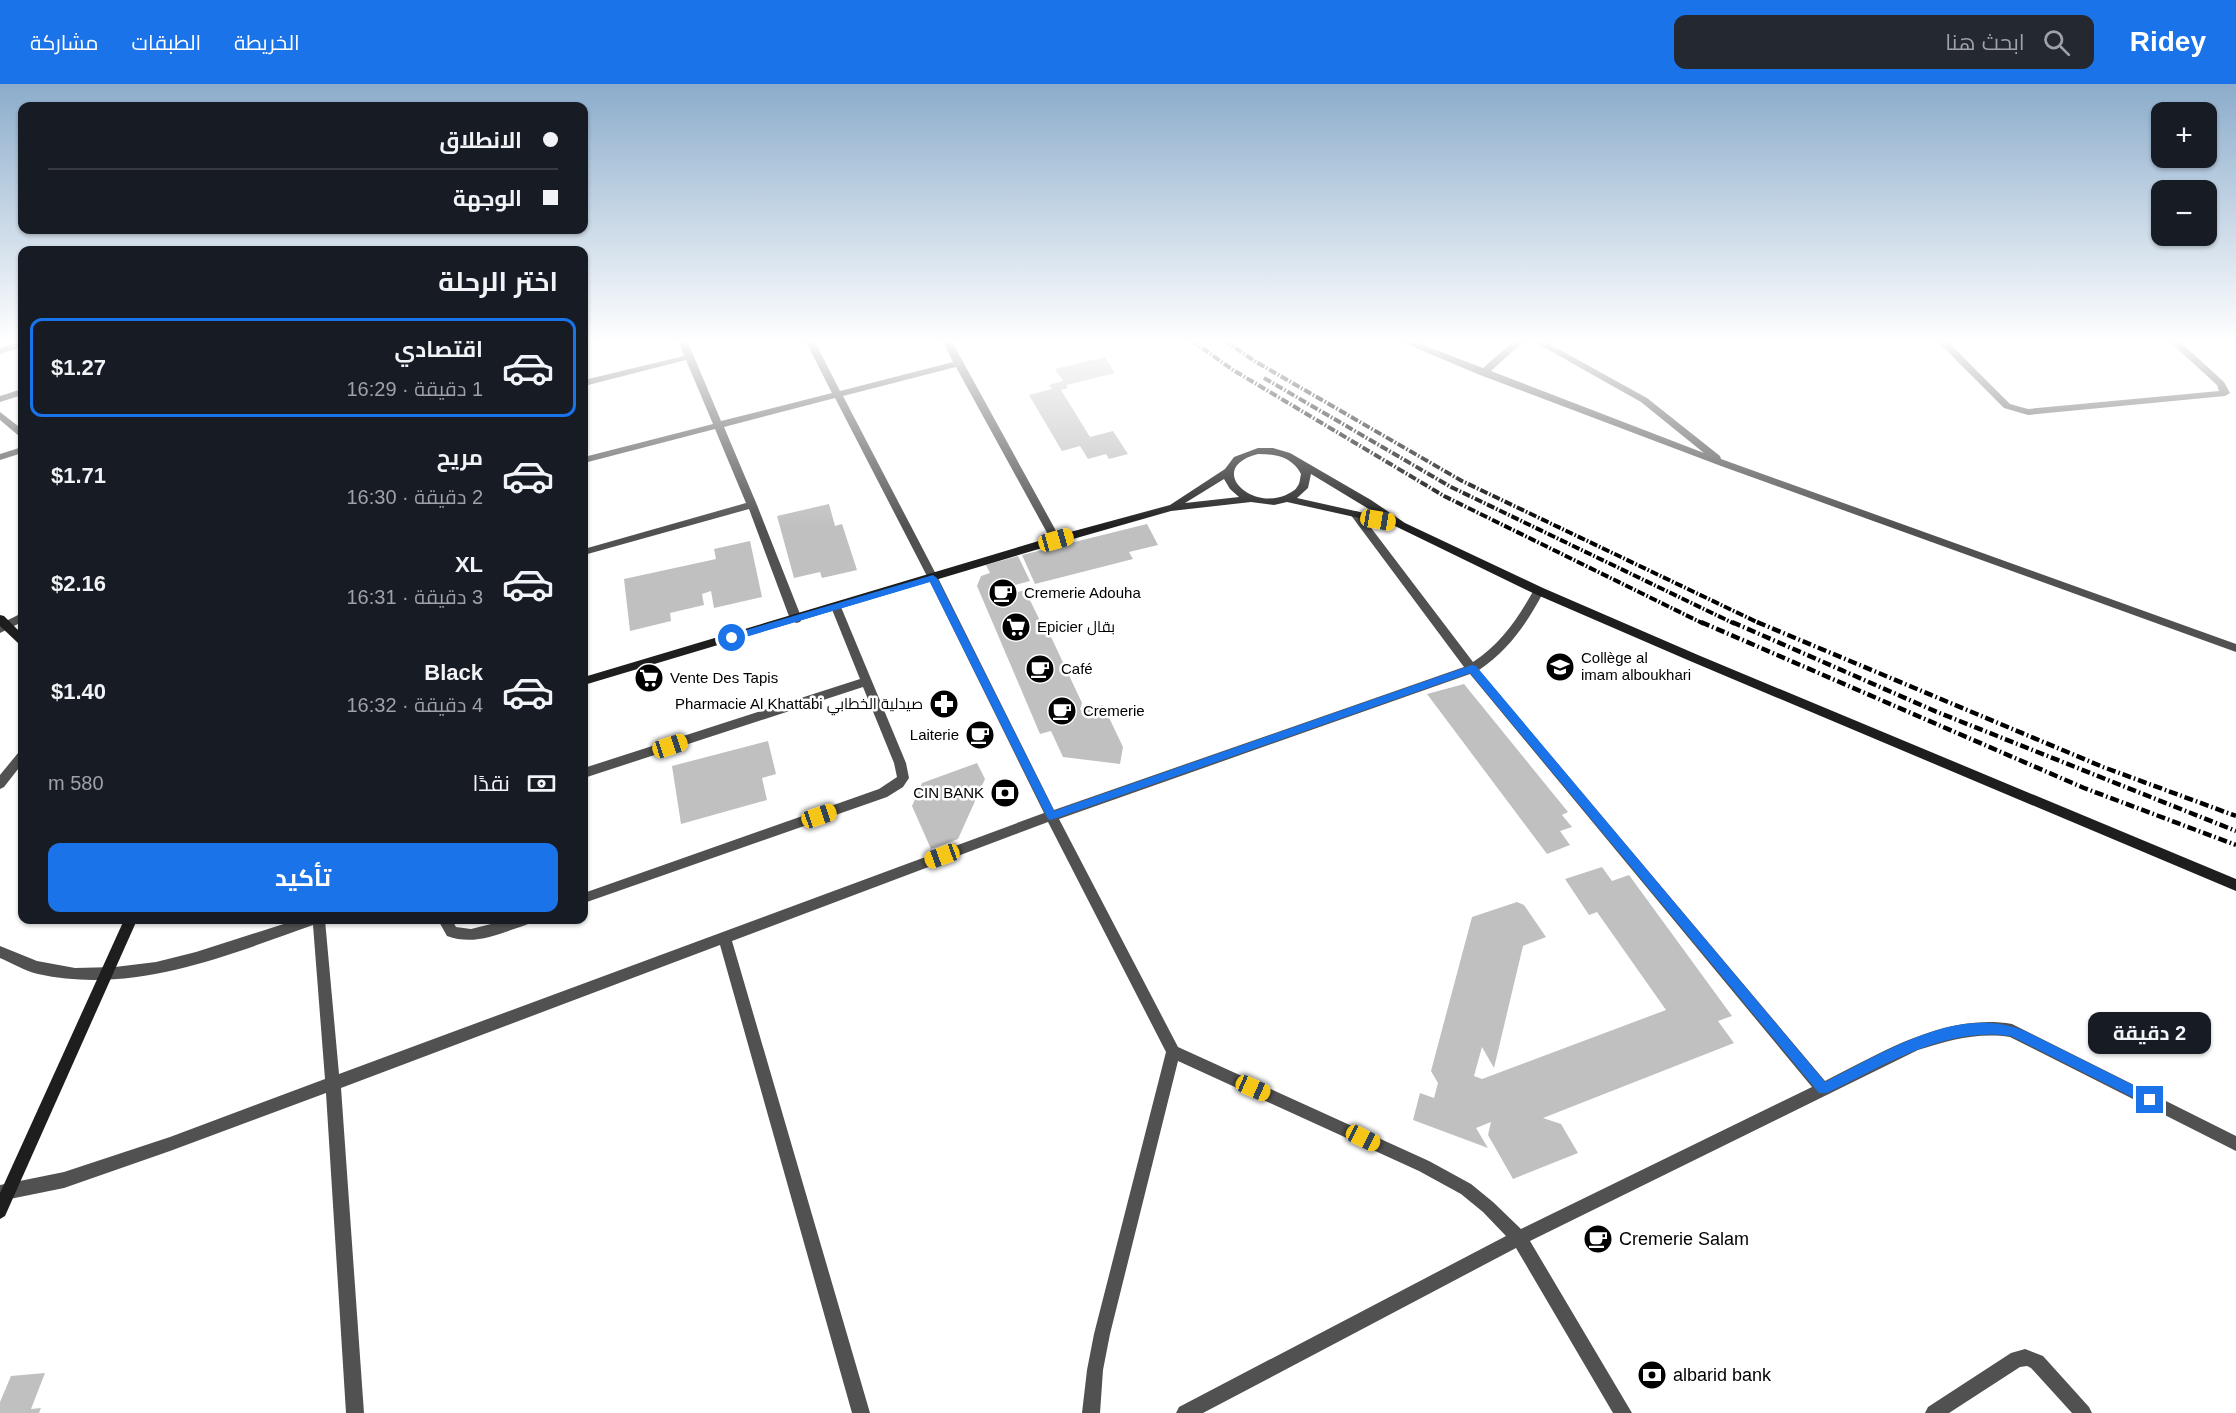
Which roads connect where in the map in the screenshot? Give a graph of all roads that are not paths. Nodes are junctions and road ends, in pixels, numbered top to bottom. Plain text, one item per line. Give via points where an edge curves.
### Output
1 (709, 402) edge
2 (810, 402) edge
3 (841, 402) edge
4 (980, 402) edge
5 (1560, 402) edge
6 (1647, 402) edge
7 (2003, 402) edge
8 (2132, 402) edge
9 (0, 415) edge
10 (719, 426) junction
11 (18, 431) edge
12 (18, 451) edge
13 (0, 457) edge
14 (588, 459) edge
15 (1300, 464) junction
16 (1724, 464) junction
17 (1229, 471) junction
18 (1252, 499) junction
19 (1288, 499) junction
20 (752, 505) junction
21 (1171, 508) junction
22 (1355, 514) junction
23 (1401, 525) junction
24 (1056, 540) junction
25 (588, 551) edge
26 (933, 578) junction
27 (1539, 591) junction
28 (836, 607) junction
29 (18, 618) edge
30 (796, 619) junction
31 (2, 624) edge
32 (18, 637) edge
33 (2236, 648) edge
34 (1472, 669) junction
35 (588, 680) edge
36 (865, 681) junction
37 (18, 761) edge
38 (588, 772) edge
39 (0, 784) edge
40 (1051, 816) junction
41 (2236, 885) edge
42 (588, 897) edge
43 (129, 924) edge
44 (132, 924) edge
45 (299, 924) edge
46 (319, 924) edge
47 (447, 924) edge
48 (509, 924) edge
49 (125, 934) junction
50 (724, 937) junction
51 (0, 951) edge
52 (108, 973) junction
53 (1173, 1052) junction
54 (333, 1083) junction
55 (1823, 1089) junction
56 (2236, 1144) edge
57 (4, 1193) edge
58 (0, 1211) edge
59 (1519, 1238) junction
60 (355, 1413) edge
61 (861, 1413) edge
62 (1091, 1413) edge
63 (1185, 1413) edge
64 (1623, 1413) edge
65 (1934, 1413) edge
66 (2083, 1413) edge

1 - 10 street
2 - 10 street
3 - 26 street
4 - 24 street
5 - 16 street
6 - 16 street
7 - 8 street via 2017,411 2028,412
9 - 11 street
10 - 14 street
10 - 20 street
12 - 13 street
15 - 17 street via 1280,453 1258,451 1237,459
15 - 19 street via 1306,474 1305,486
15 - 23 street
16 - 33 street
17 - 18 street via 1233,487
17 - 21 street
18 - 19 street
18 - 21 street
19 - 22 street
20 - 25 street
20 - 30 street
21 - 24 street
22 - 23 street
22 - 34 street
23 - 27 street
24 - 26 street
26 - 28 street
26 - 40 street
27 - 34 street via 1508,642
27 - 41 street
28 - 30 street
28 - 36 street
29 - 31 street
30 - 35 street
31 - 32 street
34 - 40 street
34 - 55 street
36 - 38 street
36 - 42 street via 903,771 899,784 883,793
37 - 39 street
40 - 50 street
40 - 53 street
43 - 49 street
44 - 49 street
45 - 52 street via 178,962
46 - 54 street
47 - 48 street via 452,932 471,935
49 - 52 street
50 - 54 street
50 - 61 street
51 - 52 street via 23,963 55,971
52 - 57 street
53 - 59 street via 1424,1166 1488,1207
53 - 62 street via 1102,1334
54 - 57 street via 124,1160 64,1180
54 - 60 street
55 - 56 street via 1915,1044 1977,1027 2000,1028 2035,1041
55 - 59 street
57 - 58 street
59 - 63 street
59 - 64 street
65 - 66 street via 2023,1357 2037,1362

